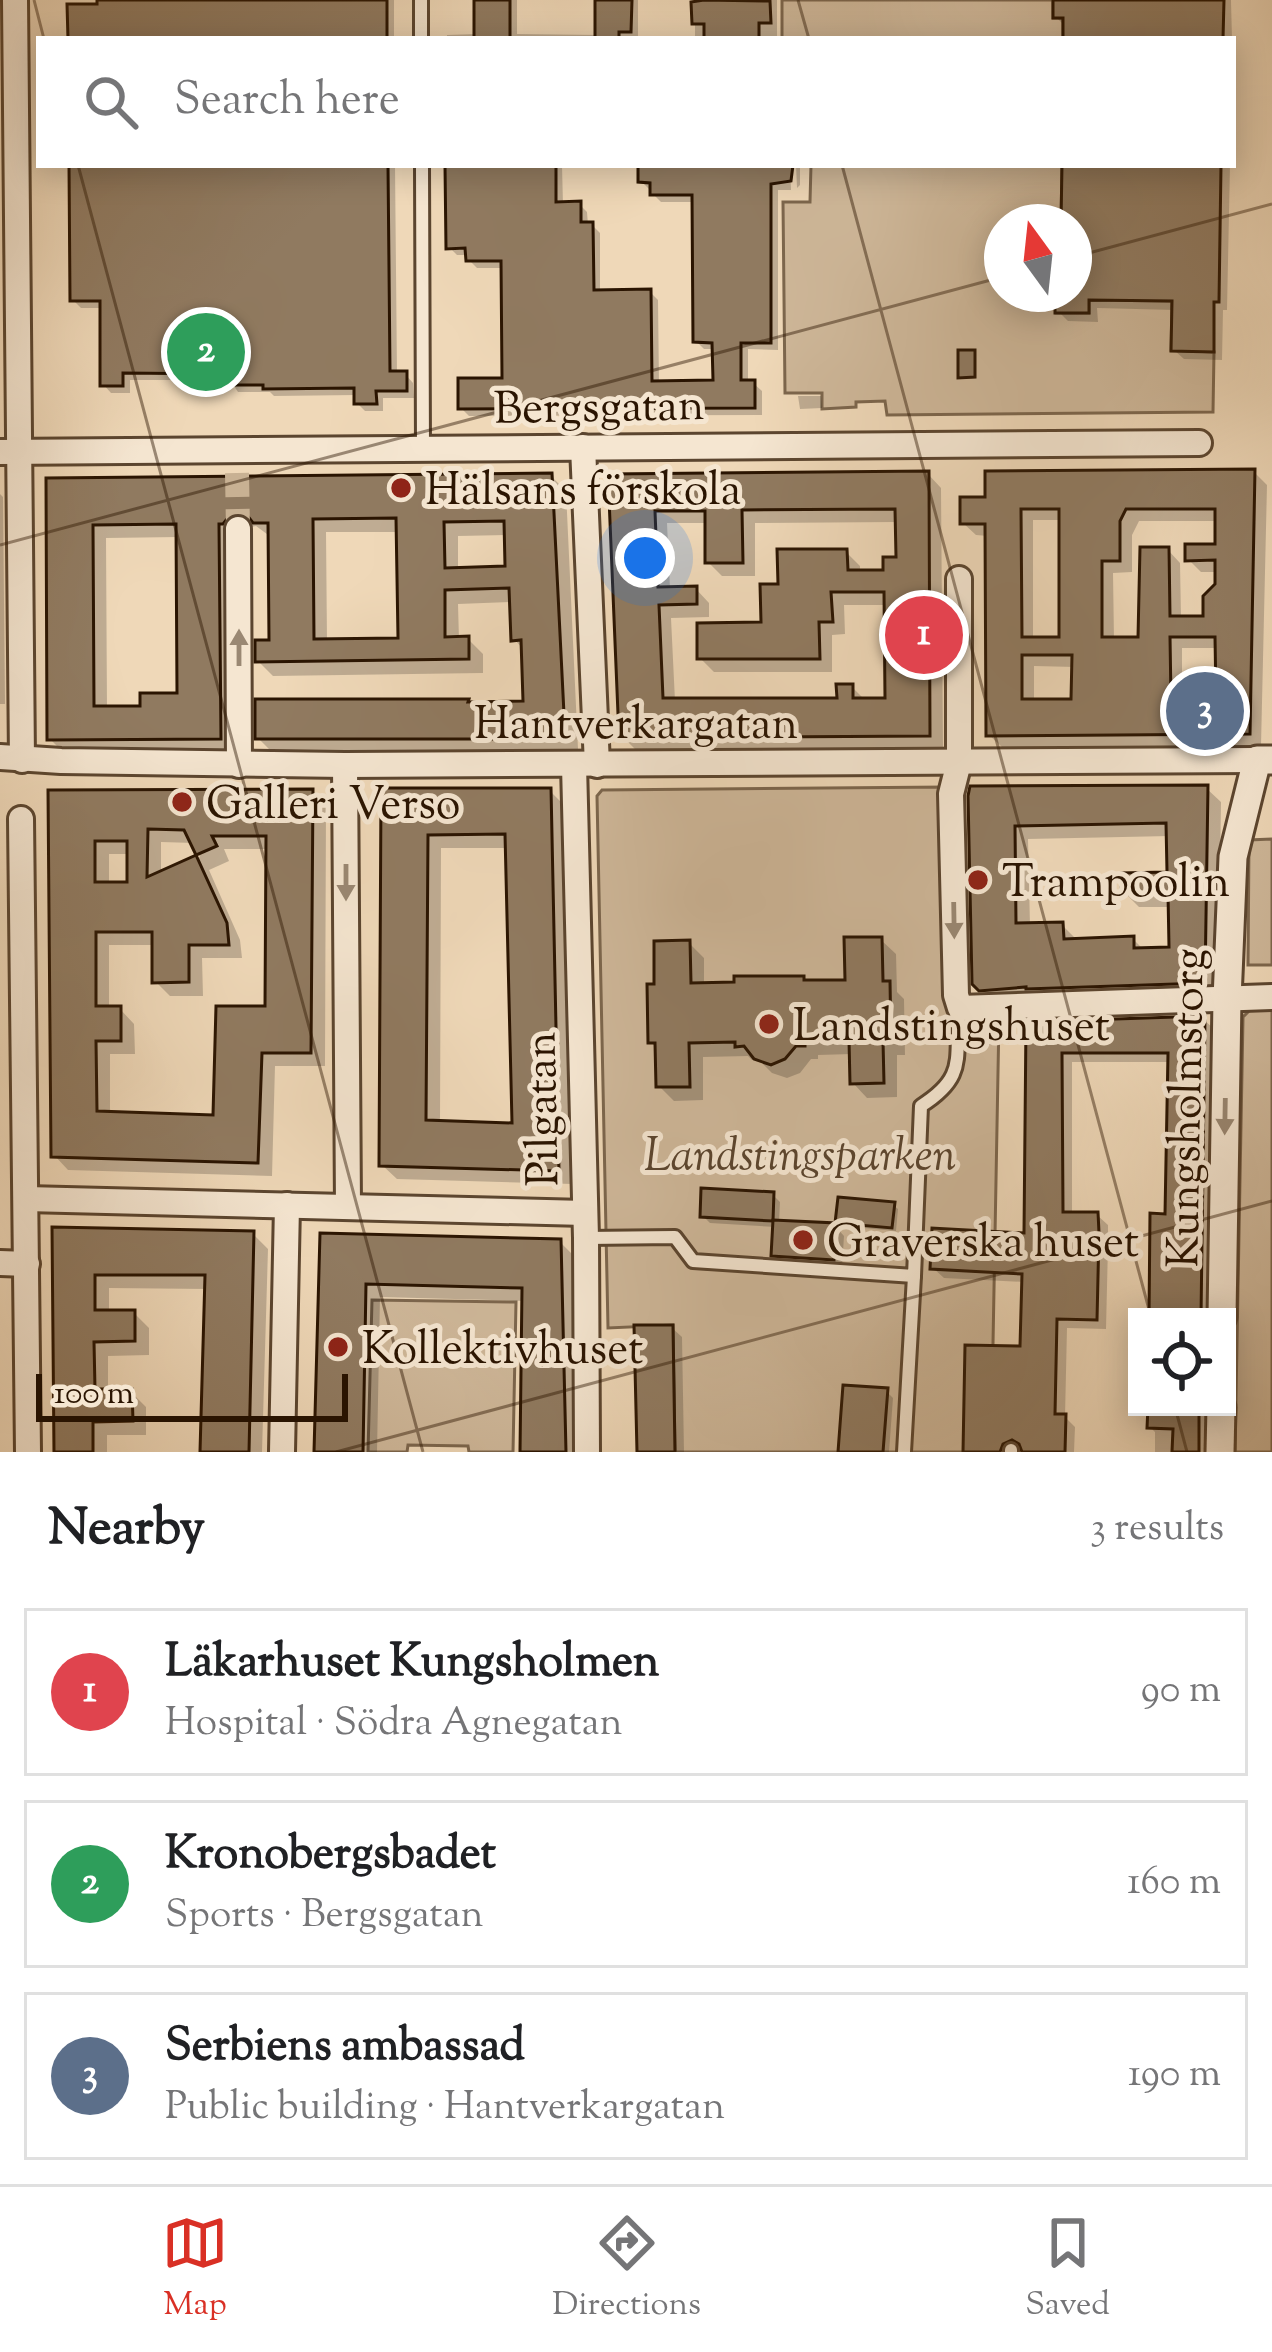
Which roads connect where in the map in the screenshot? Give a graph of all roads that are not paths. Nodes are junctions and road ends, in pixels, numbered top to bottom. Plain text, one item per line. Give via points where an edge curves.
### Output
1 (15, 0) edge
2 (421, 0) edge
3 (422, 36) edge
4 (422, 168) edge
5 (1199, 443) dead end
6 (583, 447) junction
7 (424, 449) junction
8 (9, 451) edge
9 (238, 529) tunnel mouth
10 (959, 579) dead end
11 (11, 709) edge
12 (11, 759) edge
13 (1264, 760) edge
14 (958, 762) junction
15 (239, 765) junction
16 (345, 765) junction
17 (585, 765) junction
18 (21, 819) dead end
19 (12, 997) edge
20 (1272, 997) edge
21 (1227, 998) junction
22 (960, 1008) junction
23 (26, 1199) junction
24 (287, 1205) junction
25 (348, 1206) junction
26 (585, 1226) junction
27 (0, 1264) edge
28 (26, 1264) junction
29 (914, 1276) junction
30 (1222, 1308) edge
31 (1221, 1416) edge
32 (28, 1452) edge
33 (282, 1452) edge
34 (587, 1452) edge
35 (904, 1452) edge
36 (1220, 1452) edge

1 - 8 street
2 - 3 lane
4 - 7 lane
5 - 6 street, Bergsgatan
6 - 7 street, Bergsgatan
6 - 17 street, Pilgatan
7 - 8 street, Bergsgatan via 237,462
8 - 11 street
15 -> 9 street
10 - 14 street
11 - 12 street
12 - 15 street, Hantverkargatan
13 - 14 street, Hantverkargatan
13 - 21 street, Kungsholmstorg via 1233,857
14 - 17 street, Hantverkargatan
14 -> 22 street via 951,794
15 - 16 street, Hantverkargatan
16 - 17 street, Hantverkargatan
16 -> 25 street
17 - 26 street, Pilgatan
18 - 19 street
19 - 23 street
20 - 21 street
21 - 22 street
21 -> 30 street, Kungsholmstorg
22 - 29 lane via 955,1073 921,1106
23 - 24 street
23 - 28 street
24 - 25 street
24 - 33 street
25 - 26 street
26 - 29 lane via 675,1238 693,1261
26 - 34 street, Pilgatan
27 - 28 street
28 - 32 street
29 - 35 lane
31 - 36 street

